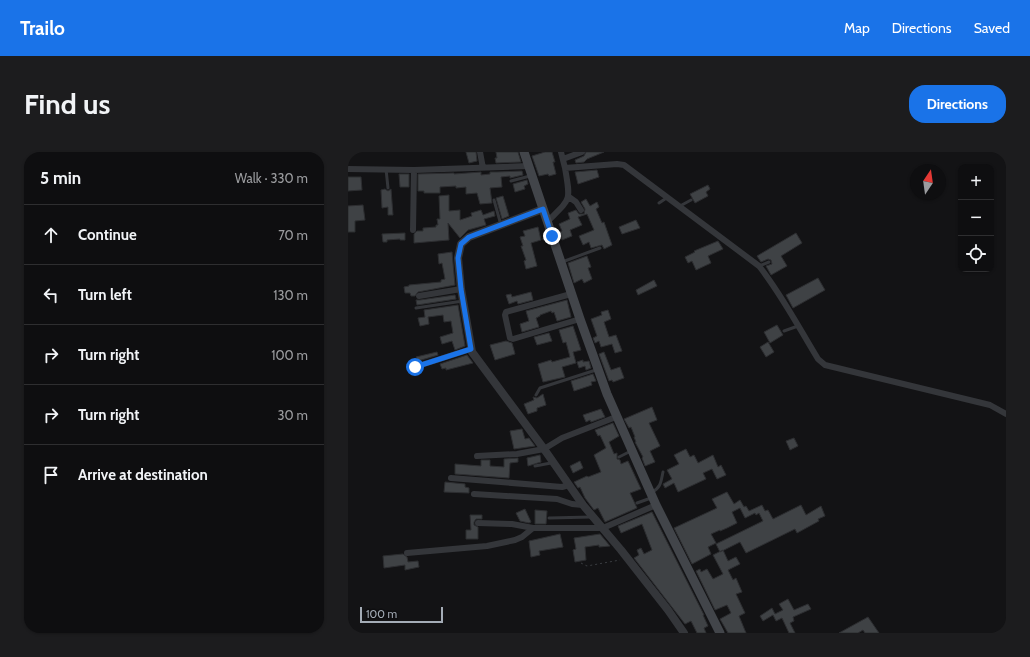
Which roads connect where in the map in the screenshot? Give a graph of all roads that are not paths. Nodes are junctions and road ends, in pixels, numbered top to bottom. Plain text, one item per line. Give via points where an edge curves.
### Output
1 (480, 152) edge
2 (524, 152) edge
3 (561, 152) edge
4 (582, 152) edge
5 (563, 159) junction
6 (528, 166) junction
7 (484, 168) junction
8 (566, 168) junction
9 (348, 169) edge
10 (386, 170) junction
11 (414, 170) junction
12 (532, 176) junction
13 (511, 181) dead end
14 (388, 188) dead end
15 (569, 196) junction
16 (668, 197) junction
17 (494, 200) dead end
18 (691, 200) dead end
19 (659, 203) dead end
20 (680, 206) junction
21 (543, 209) junction
22 (581, 210) dead end
23 (547, 222) junction
24 (501, 225) junction
25 (413, 230) dead end
26 (600, 248) dead end
27 (560, 262) junction
28 (769, 262) dead end
29 (759, 266) junction
30 (461, 289) junction
31 (571, 294) junction
32 (419, 296) dead end
33 (463, 301) junction
34 (416, 308) dead end
35 (580, 319) junction
36 (798, 326) junction
37 (784, 331) dead end
38 (471, 349) junction
39 (415, 367) dead end
40 (598, 369) junction
41 (536, 395) dead end
42 (1006, 414) edge
43 (616, 417) junction
44 (544, 449) junction
45 (631, 451) junction
46 (477, 456) dead end
47 (619, 457) dead end
48 (553, 462) junction
49 (535, 466) dead end
50 (664, 472) dead end
51 (451, 478) dead end
52 (568, 485) junction
53 (474, 494) dead end
54 (653, 498) junction
55 (637, 504) dead end
56 (583, 505) junction
57 (593, 517) junction
58 (549, 518) dead end
59 (478, 523) dead end
60 (533, 528) junction
61 (603, 528) junction
62 (407, 554) dead end
63 (684, 633) edge
64 (720, 633) edge

1 - 7 street
2 - 6 main road
3 - 5 street
4 - 5 street
5 - 8 street
6 - 7 street
6 - 12 main road
7 - 11 street
8 - 15 street
8 - 16 street via 622,164
9 - 10 street
10 - 11 street
10 - 14 lane
11 - 25 street
12 - 13 lane
12 - 21 main road
15 - 22 street
15 - 23 street via 566,203
16 - 19 lane
16 - 20 street
17 - 24 lane
18 - 20 lane
20 - 29 street
21 - 23 main road
21 - 24 street
23 - 27 main road via 548,238
24 - 30 street via 469,237 461,244 458,258
26 - 27 lane
27 - 31 main road
28 - 29 lane
29 - 36 street
30 - 32 street
30 - 33 street
31 - 35 main road
31 - 35 street via 506,312 510,338
33 - 34 lane
33 - 38 street
35 - 40 main road
36 - 37 lane
36 - 42 street via 818,360 826,365 990,405
38 - 39 street
38 - 44 street
40 - 41 lane via 540,388
40 - 43 main road
43 - 44 street via 562,438
43 - 45 main road
44 - 46 street via 517,454
44 - 48 street
45 - 47 lane
45 - 54 main road
48 - 49 lane
48 - 52 street
50 - 54 lane
51 - 52 street via 562,487
52 - 56 street
53 - 56 street via 557,499
54 - 55 lane
54 - 61 street
54 - 64 main road
56 - 57 street
57 - 58 lane
57 - 61 street
59 - 60 street via 512,524
60 - 61 street
60 - 62 street via 515,540 487,546
61 - 63 street

